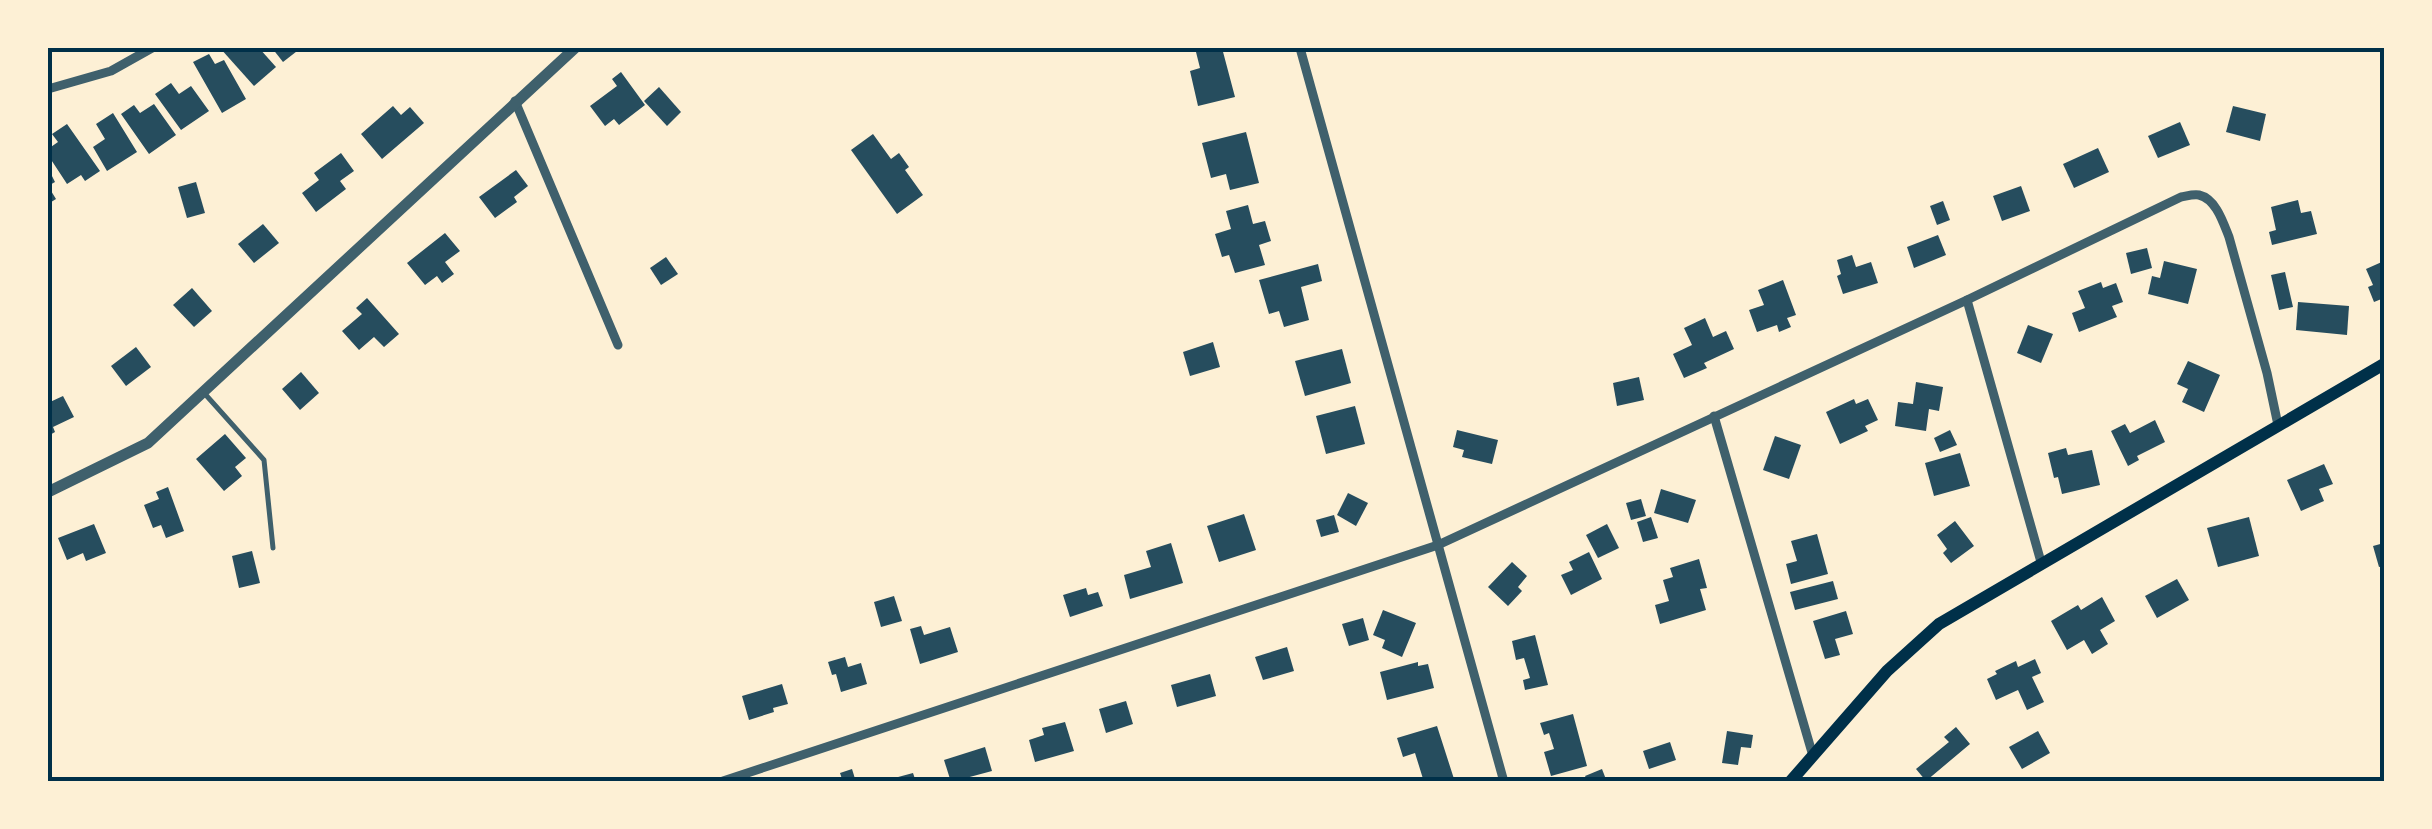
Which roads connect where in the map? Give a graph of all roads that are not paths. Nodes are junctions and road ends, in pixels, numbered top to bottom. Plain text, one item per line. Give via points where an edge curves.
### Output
1 (152, 48) edge
2 (575, 48) edge
3 (1300, 48) edge
4 (48, 89) edge
5 (515, 102) junction
6 (1966, 300) junction
7 (618, 345) dead end
8 (2384, 364) edge
9 (203, 392) junction
10 (1714, 416) junction
11 (2278, 425) junction
12 (48, 492) edge
13 (1438, 545) junction
14 (273, 548) dead end
15 (2041, 562) junction
16 (1812, 756) junction
17 (723, 781) edge
18 (1504, 782) edge
19 (1790, 782) edge

1 - 4 street via 112,72
2 - 5 street
3 - 13 street
5 - 7 street
5 - 9 street
6 - 10 street
6 - 11 street via 2181,197 2200,195 2221,216 2229,236
6 - 15 street
8 - 11 main road
9 - 12 street via 148,442
9 - 14 lane via 264,460
10 - 13 street
10 - 16 street
11 - 15 main road
13 - 17 street
13 - 18 street
15 - 16 main road via 1939,624
16 - 19 main road

